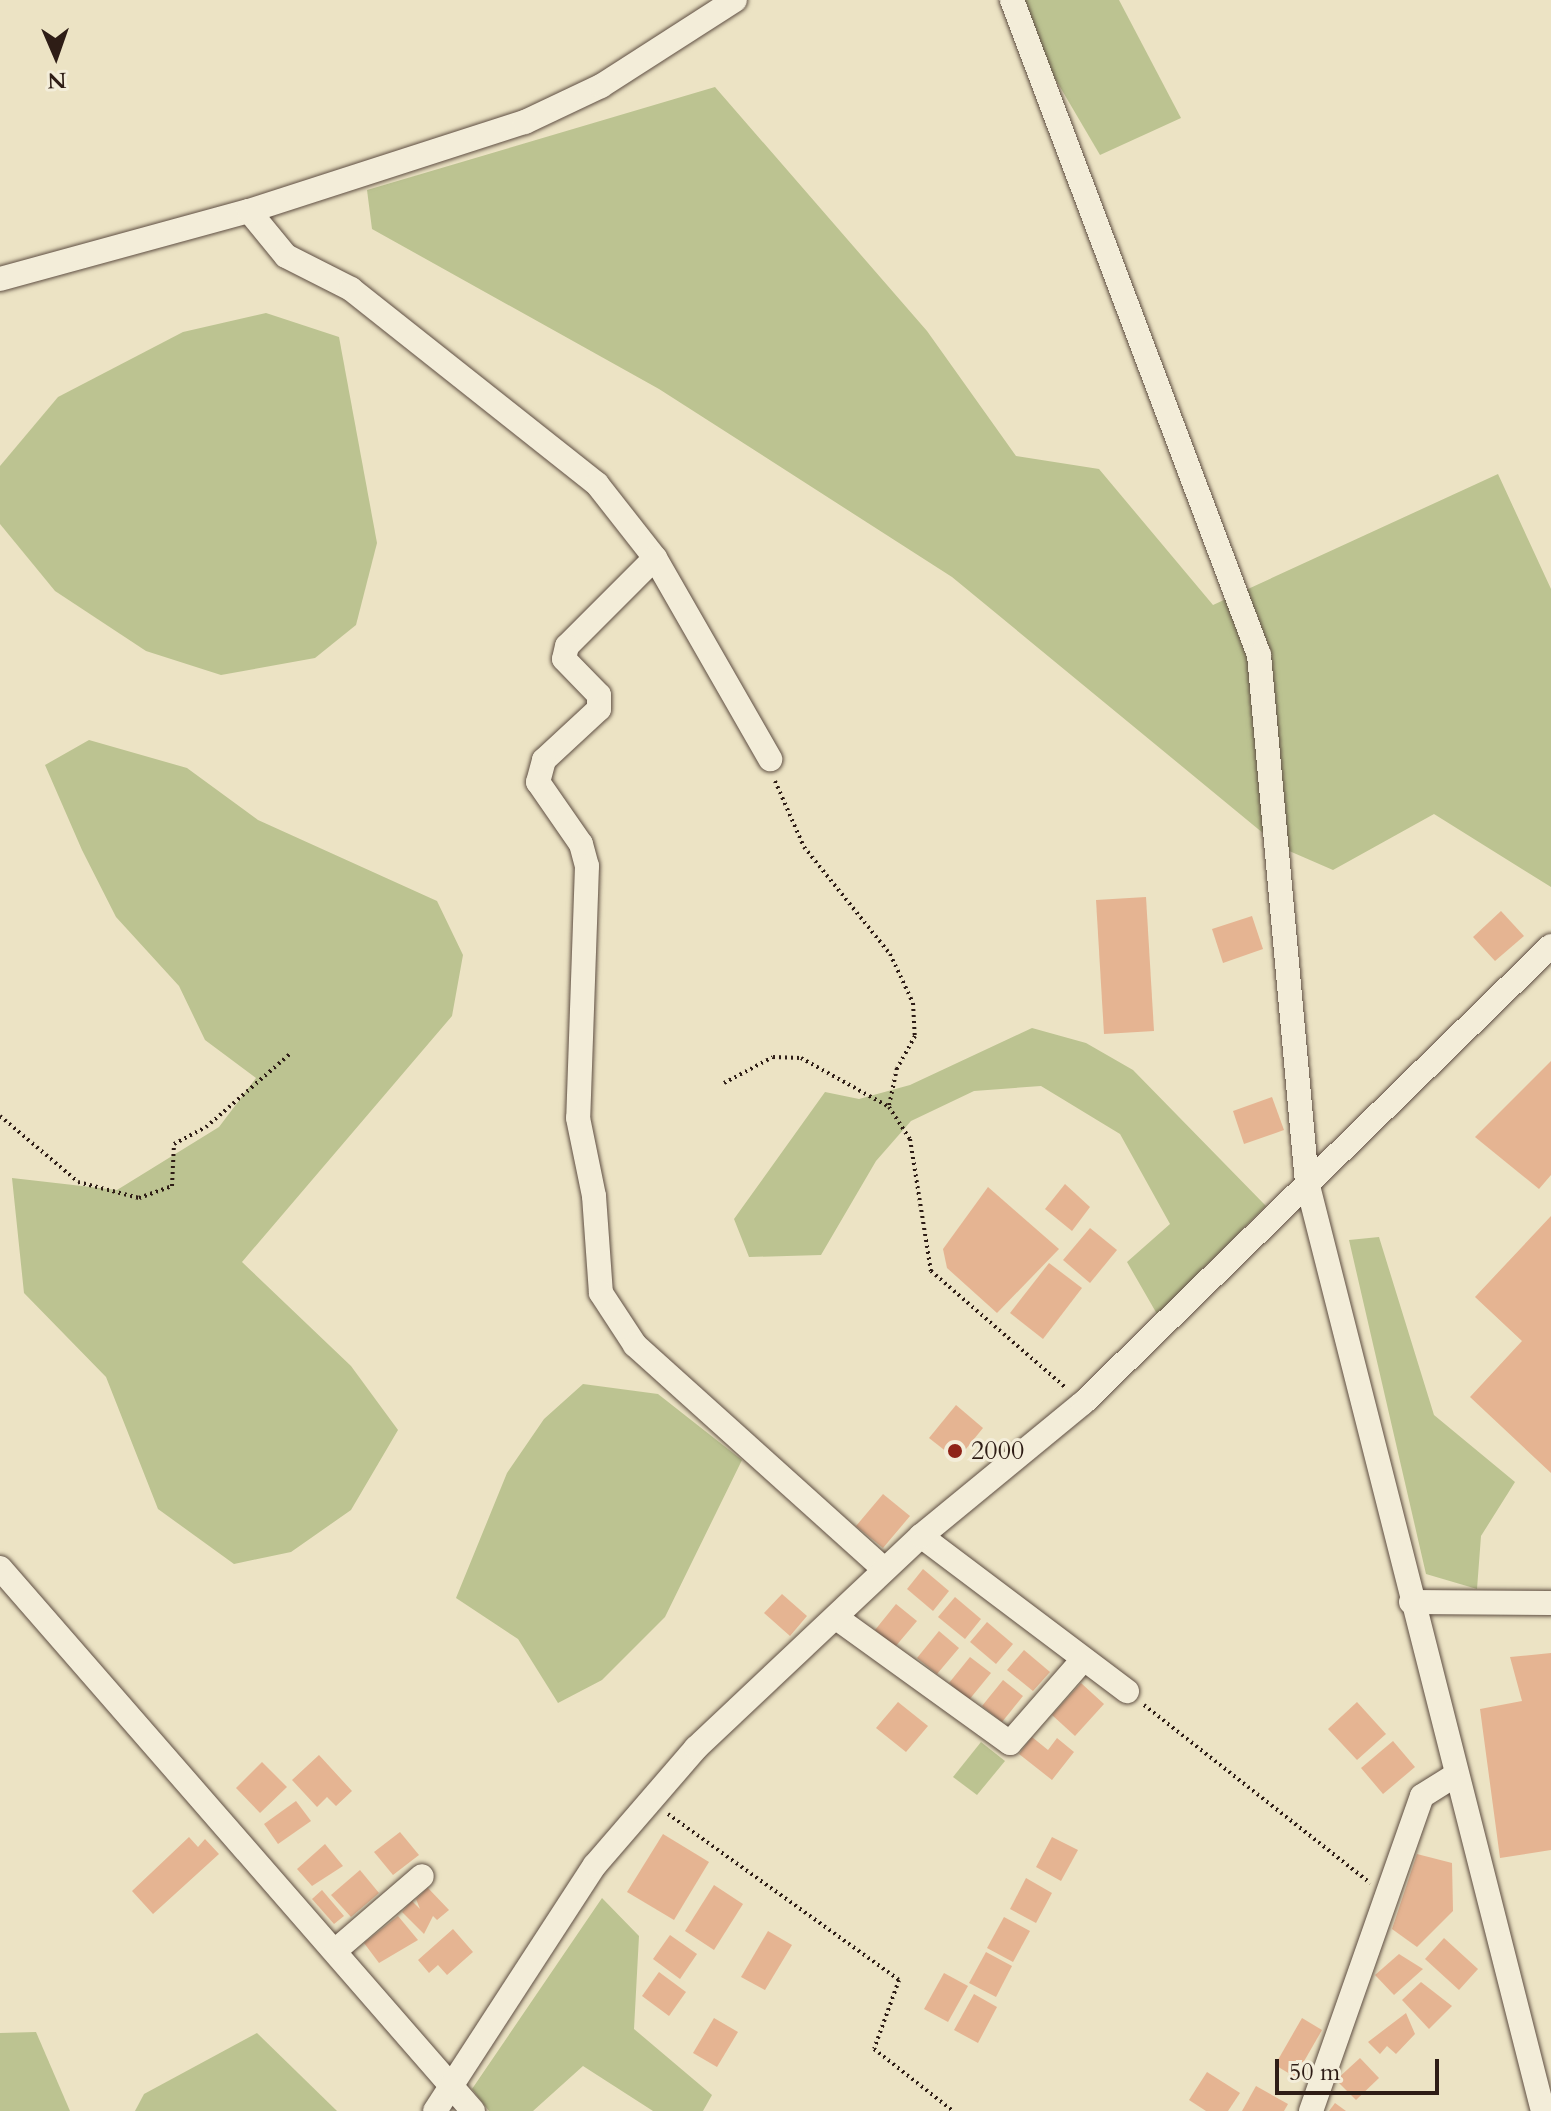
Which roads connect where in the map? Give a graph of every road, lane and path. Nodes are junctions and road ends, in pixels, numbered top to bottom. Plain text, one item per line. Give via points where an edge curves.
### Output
1 (735, 0) edge
2 (1012, 0) edge
3 (249, 211) junction
4 (0, 279) edge
5 (655, 558) junction
6 (770, 759) joint
7 (1551, 946) edge
8 (291, 1053) dead end
9 (724, 1083) dead end
10 (889, 1107) junction
11 (0, 1116) edge
12 (1307, 1182) junction
13 (1083, 1403) junction
14 (921, 1536) junction
15 (0, 1568) edge
16 (884, 1569) junction
17 (1411, 1602) junction
18 (1551, 1603) edge
19 (838, 1619) junction
20 (1081, 1662) junction
21 (1127, 1691) joint
22 (1453, 1777) junction
23 (649, 1800) junction
24 (422, 1876) dead end
25 (1387, 1897) junction
26 (336, 1950) junction
27 (452, 2085) junction
28 (435, 2111) edge
29 (473, 2111) edge
30 (953, 2111) edge
31 (1311, 2111) edge
32 (1543, 2111) edge

1 - 3 street via 601,86 525,122
2 - 12 street via 1259,655
3 - 4 street
3 - 5 street via 286,256 351,289 536,430 597,484
5 - 6 street
5 - 16 street via 567,646 564,659 599,695 599,709 544,760 538,782 581,844 587,866 578,1118 594,1196 601,1293 635,1345
6 - 10 path via 787,819 890,954 913,1003 915,1036 897,1068
7 - 12 street
8 - 11 path via 206,1127 174,1144 172,1186 139,1198 78,1182
9 - 10 path via 773,1057 801,1058
10 - 13 path via 910,1139 931,1271
12 - 13 street
12 - 17 street
13 - 14 street
14 - 16 street
14 - 20 street
15 - 26 street
16 - 19 street
17 - 18 street
17 - 22 street
19 - 20 street via 1010,1743
19 - 23 street
20 - 21 street
21 - 25 path
22 - 25 street via 1422,1796
22 - 32 street
23 - 27 street via 595,1865
23 - 30 path via 899,1980 874,2049
24 - 26 street
25 - 31 street
26 - 27 street
27 - 28 street
27 - 29 street

